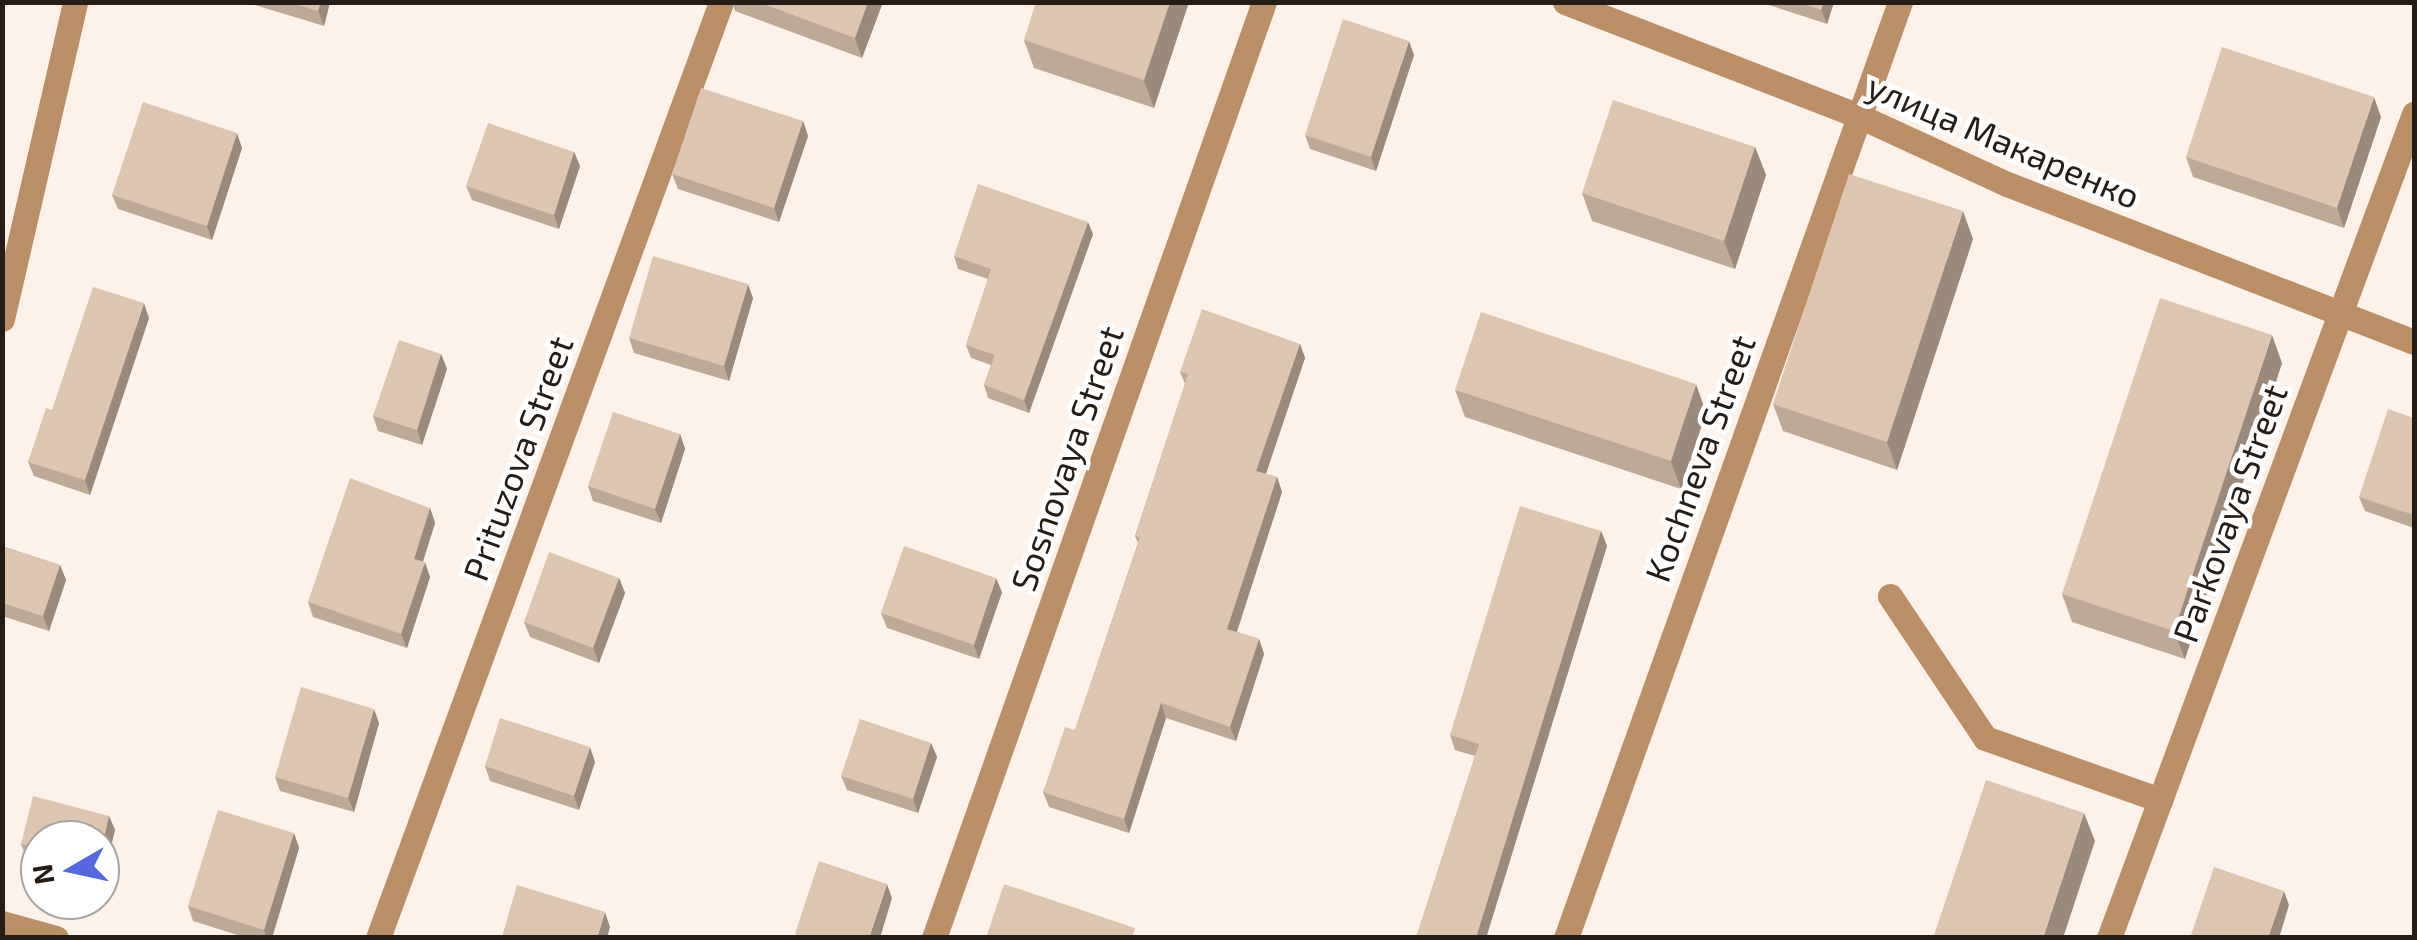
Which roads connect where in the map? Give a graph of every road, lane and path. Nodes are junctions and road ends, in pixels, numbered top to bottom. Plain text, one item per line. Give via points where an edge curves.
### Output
1 (75, 2) edge
2 (722, 2) edge
3 (1264, 2) edge
4 (1565, 2) edge
5 (1900, 2) edge
6 (2414, 114) edge
7 (1858, 116) junction
8 (2340, 314) junction
9 (2, 319) edge
10 (2414, 342) edge
11 (1890, 596) dead end
12 (2160, 800) junction
13 (2, 923) edge
14 (56, 938) edge
15 (378, 938) edge
16 (934, 938) edge
17 (1566, 938) edge
18 (2109, 938) edge

1 - 9 street
2 - 15 street, Prituzova Street
3 - 16 street, Sosnovaya Street
4 - 7 street, улица Макаренко
5 - 7 street, Kochneva Street
6 - 8 street, Parkovaya Street
7 - 8 street, улица Макаренко via 2007,184
7 - 17 street, Kochneva Street
8 - 10 street, улица Макаренко
8 - 12 street, Parkovaya Street
11 - 12 street via 1985,738
12 - 18 street, Parkovaya Street
13 - 14 street

